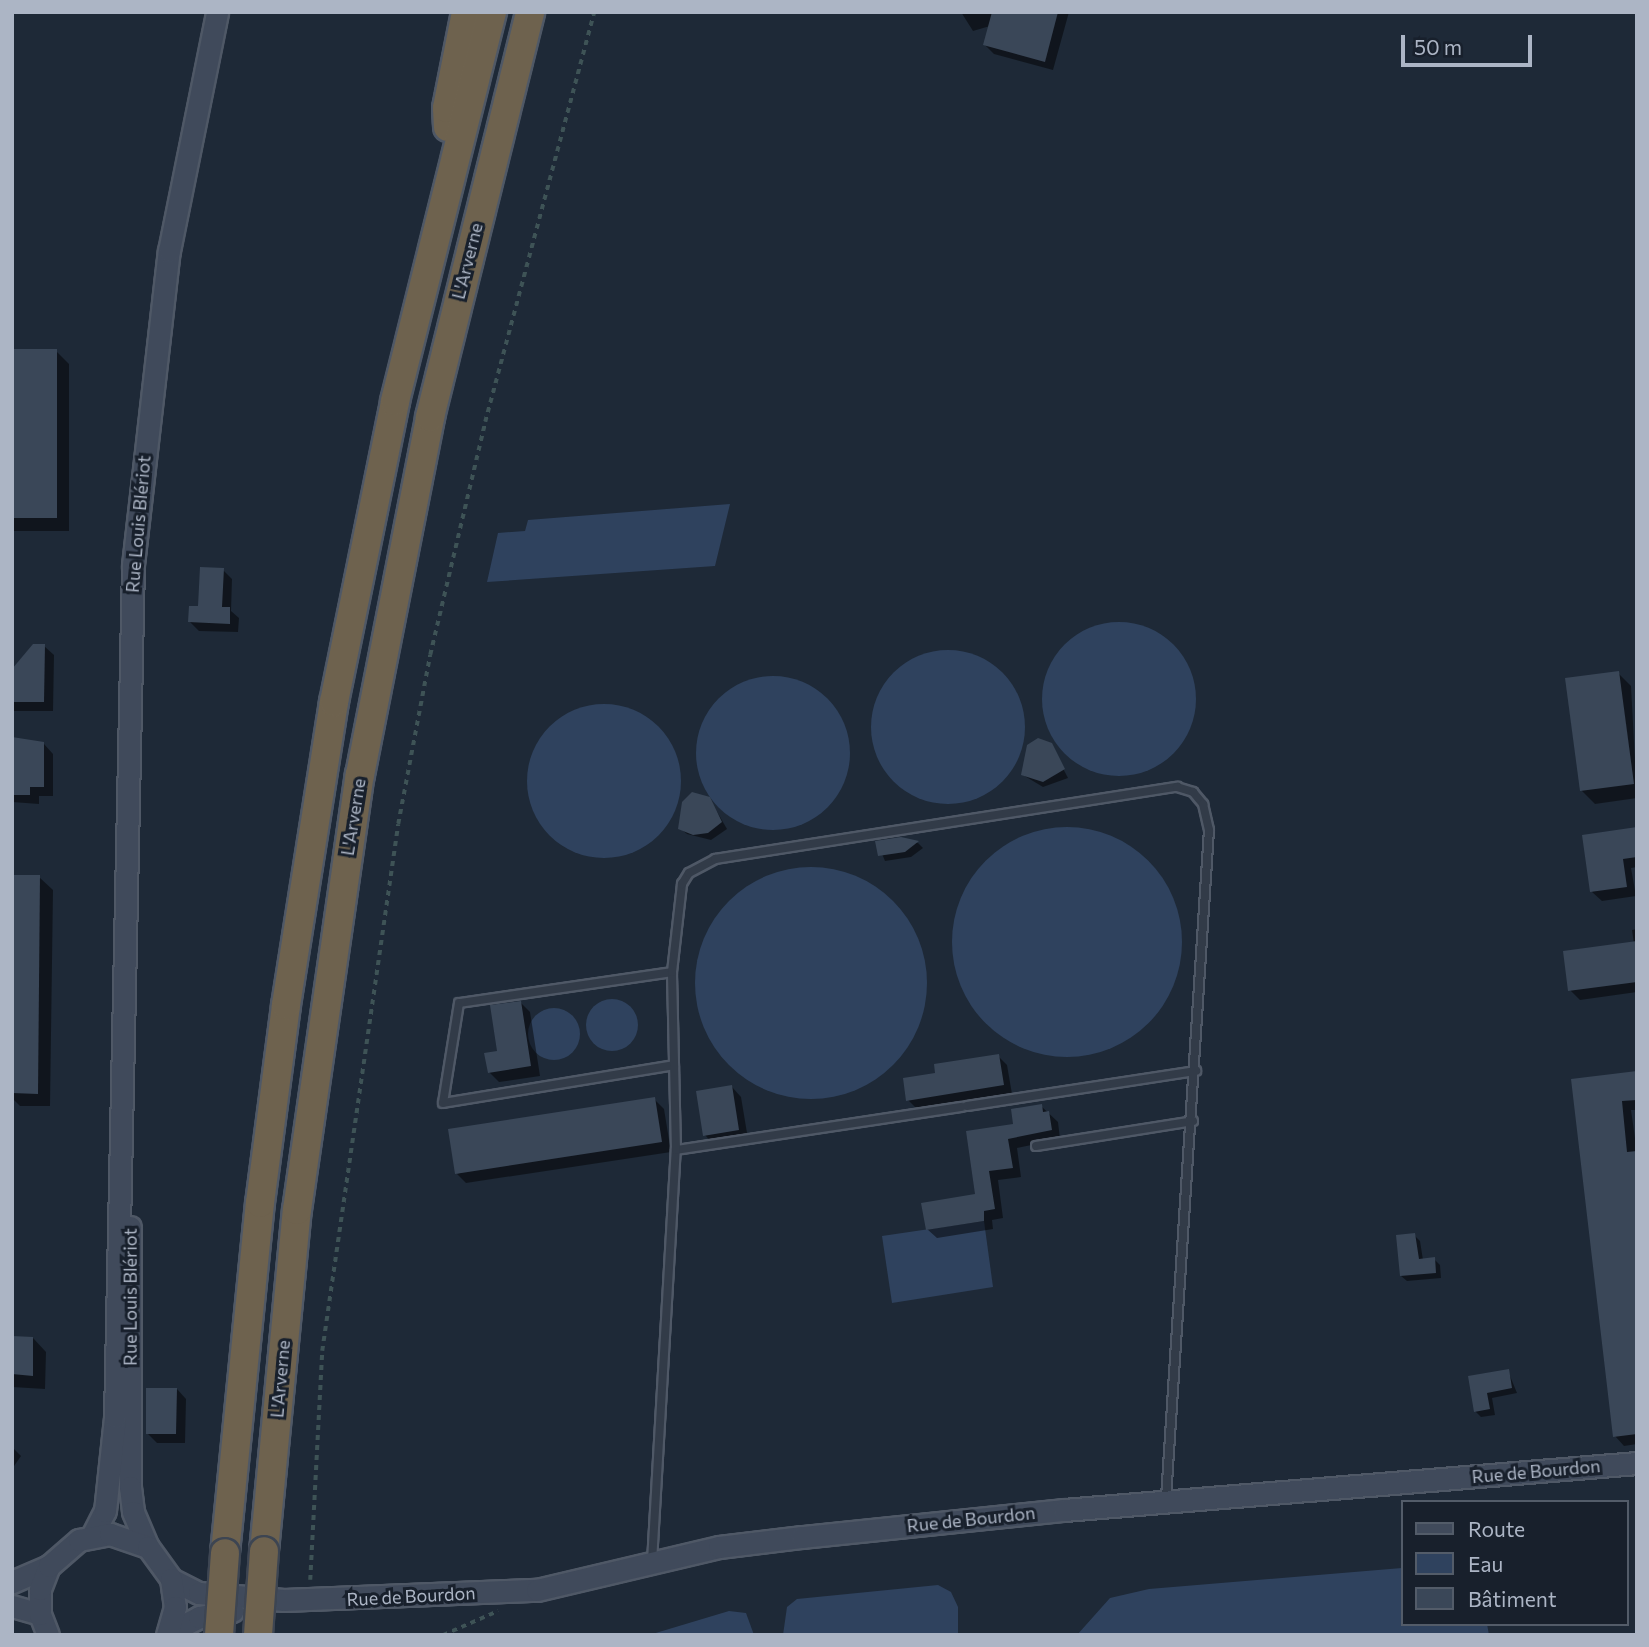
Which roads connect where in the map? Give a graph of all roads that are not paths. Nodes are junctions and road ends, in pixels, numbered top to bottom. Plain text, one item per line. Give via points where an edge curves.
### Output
1 (217, 12) edge
2 (466, 12) edge
3 (492, 12) edge
4 (530, 12) edge
5 (450, 171) junction
6 (672, 972) junction
7 (124, 1043) junction
8 (674, 1065) junction
9 (1196, 1071) junction
10 (1193, 1121) junction
11 (1036, 1146) dead end
12 (676, 1150) junction
13 (1637, 1463) edge
14 (1166, 1502) junction
15 (92, 1536) junction
16 (148, 1548) junction
17 (652, 1564) junction
18 (49, 1566) junction
19 (171, 1578) junction
20 (12, 1582) edge
21 (310, 1600) junction
22 (12, 1606) edge
23 (40, 1614) junction
24 (167, 1634) edge
25 (48, 1635) edge
26 (219, 1635) edge
27 (258, 1635) edge

1 - 7 main road, Rue Louis Blériot via 169,251 133,565
2 - 5 highway via 447,108
3 - 5 highway, L'Arverne
4 - 27 highway, L'Arverne, bridge via 430,418 360,775 298,1196
5 - 26 highway, L'Arverne, bridge via 370,517 310,848 260,1203
6 - 8 lane
6 - 8 lane via 459,1003 443,1103
6 - 9 lane via 682,884 688,873 715,859 1177,788 1193,792 1203,804 1209,830
7 - 15 main road, Rue Louis Blériot via 114,1452 105,1511
7 - 16 main road, Rue Louis Blériot via 131,1265 130,1487 133,1512
8 - 12 lane
9 - 10 lane
9 - 12 lane
10 - 11 lane
10 - 14 lane
12 - 17 lane
13 - 14 main road, Rue de Bourdon
14 - 17 main road, Rue de Bourdon via 790,1538 719,1547
15 - 16 main road via 110,1534
15 - 18 main road via 60,1553
16 - 19 main road, Rue Louis Blériot
17 - 21 main road, Rue de Bourdon via 537,1590
18 - 20 main road
18 - 23 main road via 40,1589
19 - 21 main road, Rue de Bourdon via 199,1593
19 - 24 main road via 175,1607
21 - 24 main road, Rue de Bourdon via 199,1617
22 - 23 main road
23 - 25 main road

